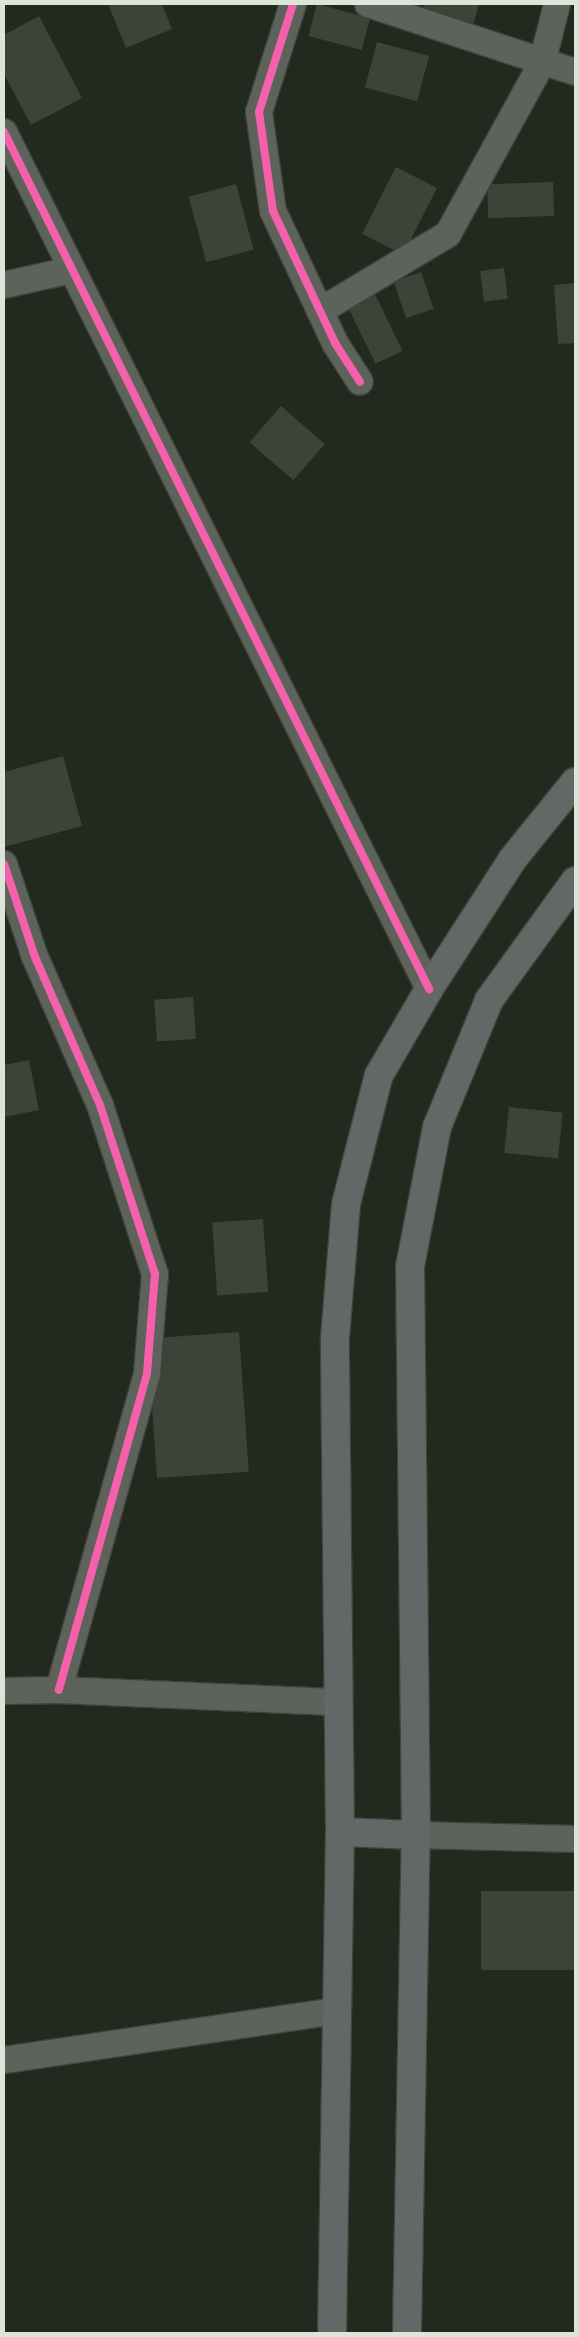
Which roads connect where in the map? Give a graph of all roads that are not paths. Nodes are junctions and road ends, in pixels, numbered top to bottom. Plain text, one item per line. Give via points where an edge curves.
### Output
1 (293, 4) edge
2 (368, 4) edge
3 (557, 4) edge
4 (542, 63) junction
5 (575, 72) edge
6 (4, 132) edge
7 (71, 270) junction
8 (4, 286) edge
9 (320, 311) junction
10 (360, 382) dead end
11 (575, 782) edge
12 (4, 864) edge
13 (575, 881) edge
14 (429, 989) junction
15 (59, 1690) junction
16 (4, 1691) edge
17 (339, 1702) junction
18 (340, 1832) junction
19 (416, 1835) junction
20 (575, 1839) edge
21 (338, 2010) junction
22 (4, 2060) edge
23 (332, 2333) edge
24 (407, 2333) edge

1 - 9 street via 259,112 273,211
2 - 4 street
3 - 4 street
4 - 5 street
4 - 9 street via 448,234
6 - 7 street
7 - 8 street
7 - 14 street
9 - 10 street via 335,344
11 - 14 main road via 512,860
12 - 15 street via 35,957 100,1105 155,1274 147,1374
13 - 19 main road via 489,1000 437,1127 410,1266
14 - 17 main road via 379,1075 346,1204 335,1338
15 - 16 street
15 - 17 street
17 - 18 main road
18 - 19 main road
18 - 21 main road
19 - 20 street
19 - 24 main road
21 - 22 street
21 - 23 main road

